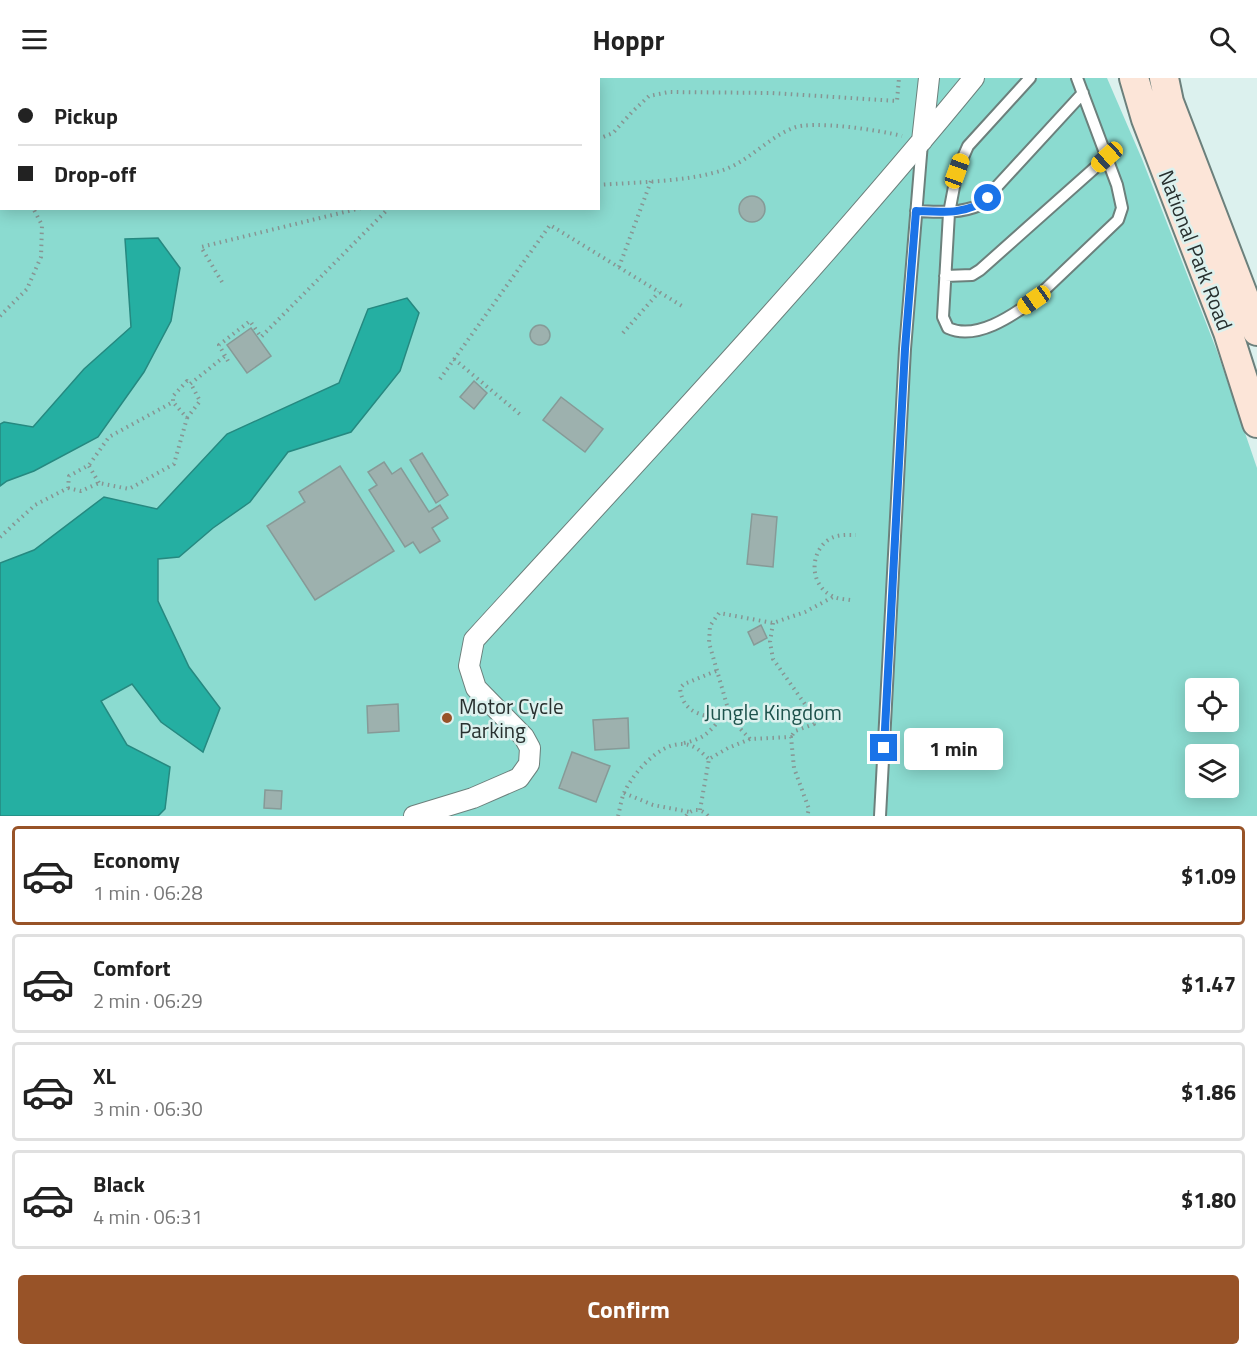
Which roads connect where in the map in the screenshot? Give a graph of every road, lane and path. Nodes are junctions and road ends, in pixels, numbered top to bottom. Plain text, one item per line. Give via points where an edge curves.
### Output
1 (899, 78) edge
2 (974, 78) edge
3 (1030, 78) edge
4 (1077, 78) edge
5 (1134, 78) edge
6 (1164, 78) edge
7 (928, 85) edge
8 (1083, 93) junction
9 (956, 99) junction
10 (600, 138) edge
11 (922, 141) junction
12 (1107, 157) junction
13 (651, 181) junction
14 (600, 185) edge
15 (34, 210) edge
16 (353, 210) edge
17 (387, 210) edge
18 (916, 211) junction
19 (949, 213) junction
20 (619, 267) junction
21 (945, 276) junction
22 (222, 282) dead end
23 (659, 292) junction
24 (682, 306) dead end
25 (0, 316) edge
26 (1255, 320) edge
27 (623, 333) dead end
28 (225, 356) junction
29 (454, 359) junction
30 (228, 362) dead end
31 (440, 379) dead end
32 (190, 384) junction
33 (173, 402) junction
34 (522, 416) dead end
35 (187, 418) junction
36 (1257, 423) edge
37 (88, 465) junction
38 (99, 483) junction
39 (68, 488) junction
40 (856, 535) dead end
41 (0, 537) edge
42 (833, 597) junction
43 (850, 600) dead end
44 (773, 623) junction
45 (716, 671) junction
46 (722, 717) junction
47 (731, 719) junction
48 (791, 737) junction
49 (750, 739) junction
50 (680, 744) junction
51 (709, 759) junction
52 (624, 793) junction
53 (700, 810) junction
54 (690, 812) junction
55 (431, 813) edge
56 (414, 816) edge
57 (618, 816) edge
58 (686, 816) edge
59 (708, 816) edge
60 (807, 816) edge
61 (880, 816) edge

1 - 10 path via 897,101 772,93 669,92 650,96 613,134
2 - 9 street
3 - 19 lane via 962,155
4 - 8 lane
5 - 36 main road, National Park Road via 1228,332
6 - 26 main road, National Park Road via 1169,102
7 - 9 street
7 - 11 street
8 - 12 lane
8 - 19 lane via 988,198 970,209
9 - 11 street
11 - 13 path via 895,134 812,125 794,128 726,169
11 - 18 lane
11 - 55 street via 750,339 474,640 469,666 476,688 524,737 530,748 529,764 519,778
12 - 21 lane via 980,270 972,275
12 - 21 lane via 1121,198 1119,220 1034,300 986,327 958,333 948,328 943,317
13 - 14 path
13 - 20 path
15 - 25 path via 42,225 41,257 27,289
16 - 22 path via 201,247
17 - 28 path via 261,337 250,321 219,345
18 - 19 lane
18 - 61 lane
19 - 21 lane
20 - 23 path
20 - 29 path via 550,225
23 - 24 path
23 - 27 path
28 - 30 path
28 - 32 path
29 - 31 path
29 - 34 path
32 - 33 path via 187,381 173,396
32 - 35 path via 200,401
33 - 35 path
33 - 37 path via 110,437
35 - 38 path via 174,464 129,489
37 - 38 path
37 - 39 path via 69,476
38 - 39 path via 81,491
39 - 41 path via 35,505
40 - 42 path via 842,534 829,539 814,562 815,576
42 - 43 path
42 - 44 path
44 - 45 path via 719,613 710,626 709,636
44 - 48 path via 773,659 814,717 814,724 795,731
45 - 46 path via 680,688 689,709
45 - 47 path
46 - 47 path
46 - 50 path via 698,740
47 - 49 path
48 - 49 path
48 - 60 path via 794,768 808,808
49 - 51 path
50 - 51 path via 693,746
50 - 52 path via 658,751 637,771
51 - 53 path
52 - 54 path via 653,805
52 - 57 path
53 - 54 path
53 - 59 path
54 - 58 path
55 - 56 street

